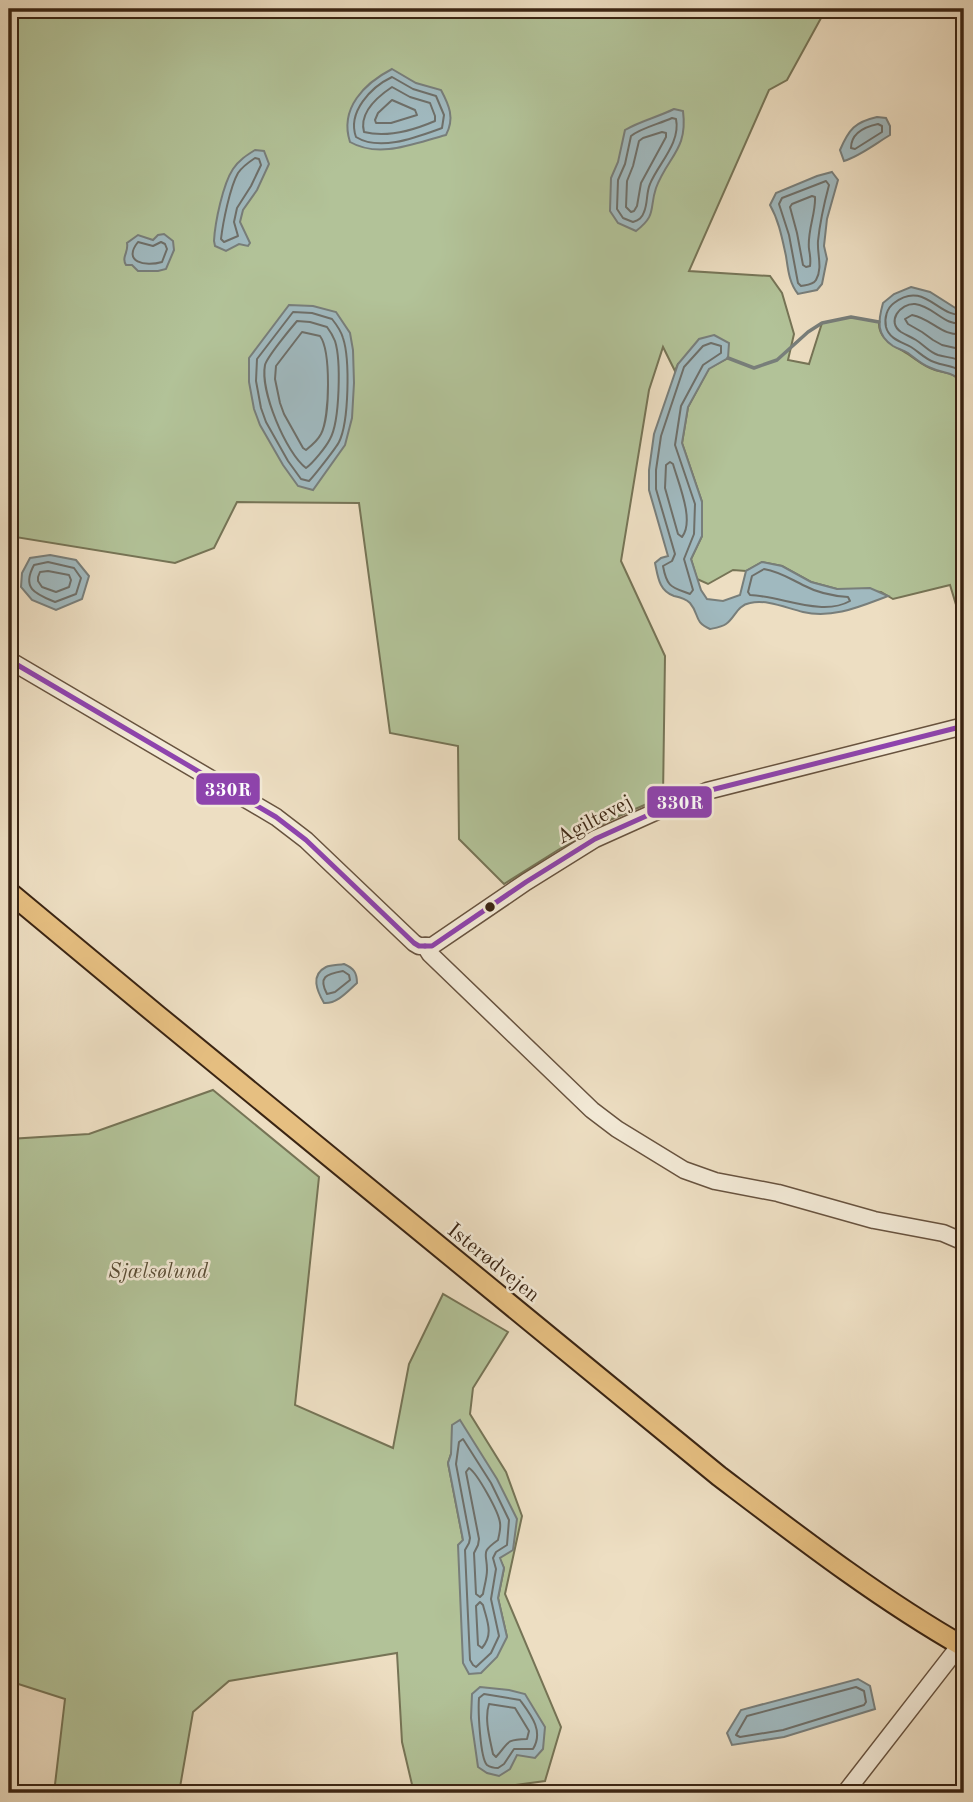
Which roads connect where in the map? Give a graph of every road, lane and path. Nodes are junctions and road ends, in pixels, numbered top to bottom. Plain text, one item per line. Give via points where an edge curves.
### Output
1 (9, 660) edge
2 (964, 726) edge
3 (9, 892) edge
4 (425, 946) junction
5 (964, 1242) edge
6 (962, 1646) edge
7 (845, 1793) edge

1 - 4 street via 276,817 414,943
2 - 4 street, Agiltevej via 707,791 664,808 594,839 432,946
3 - 6 main road, Isterødvejen via 719,1476 885,1597
4 - 5 street via 592,1110 684,1170
6 - 7 street

